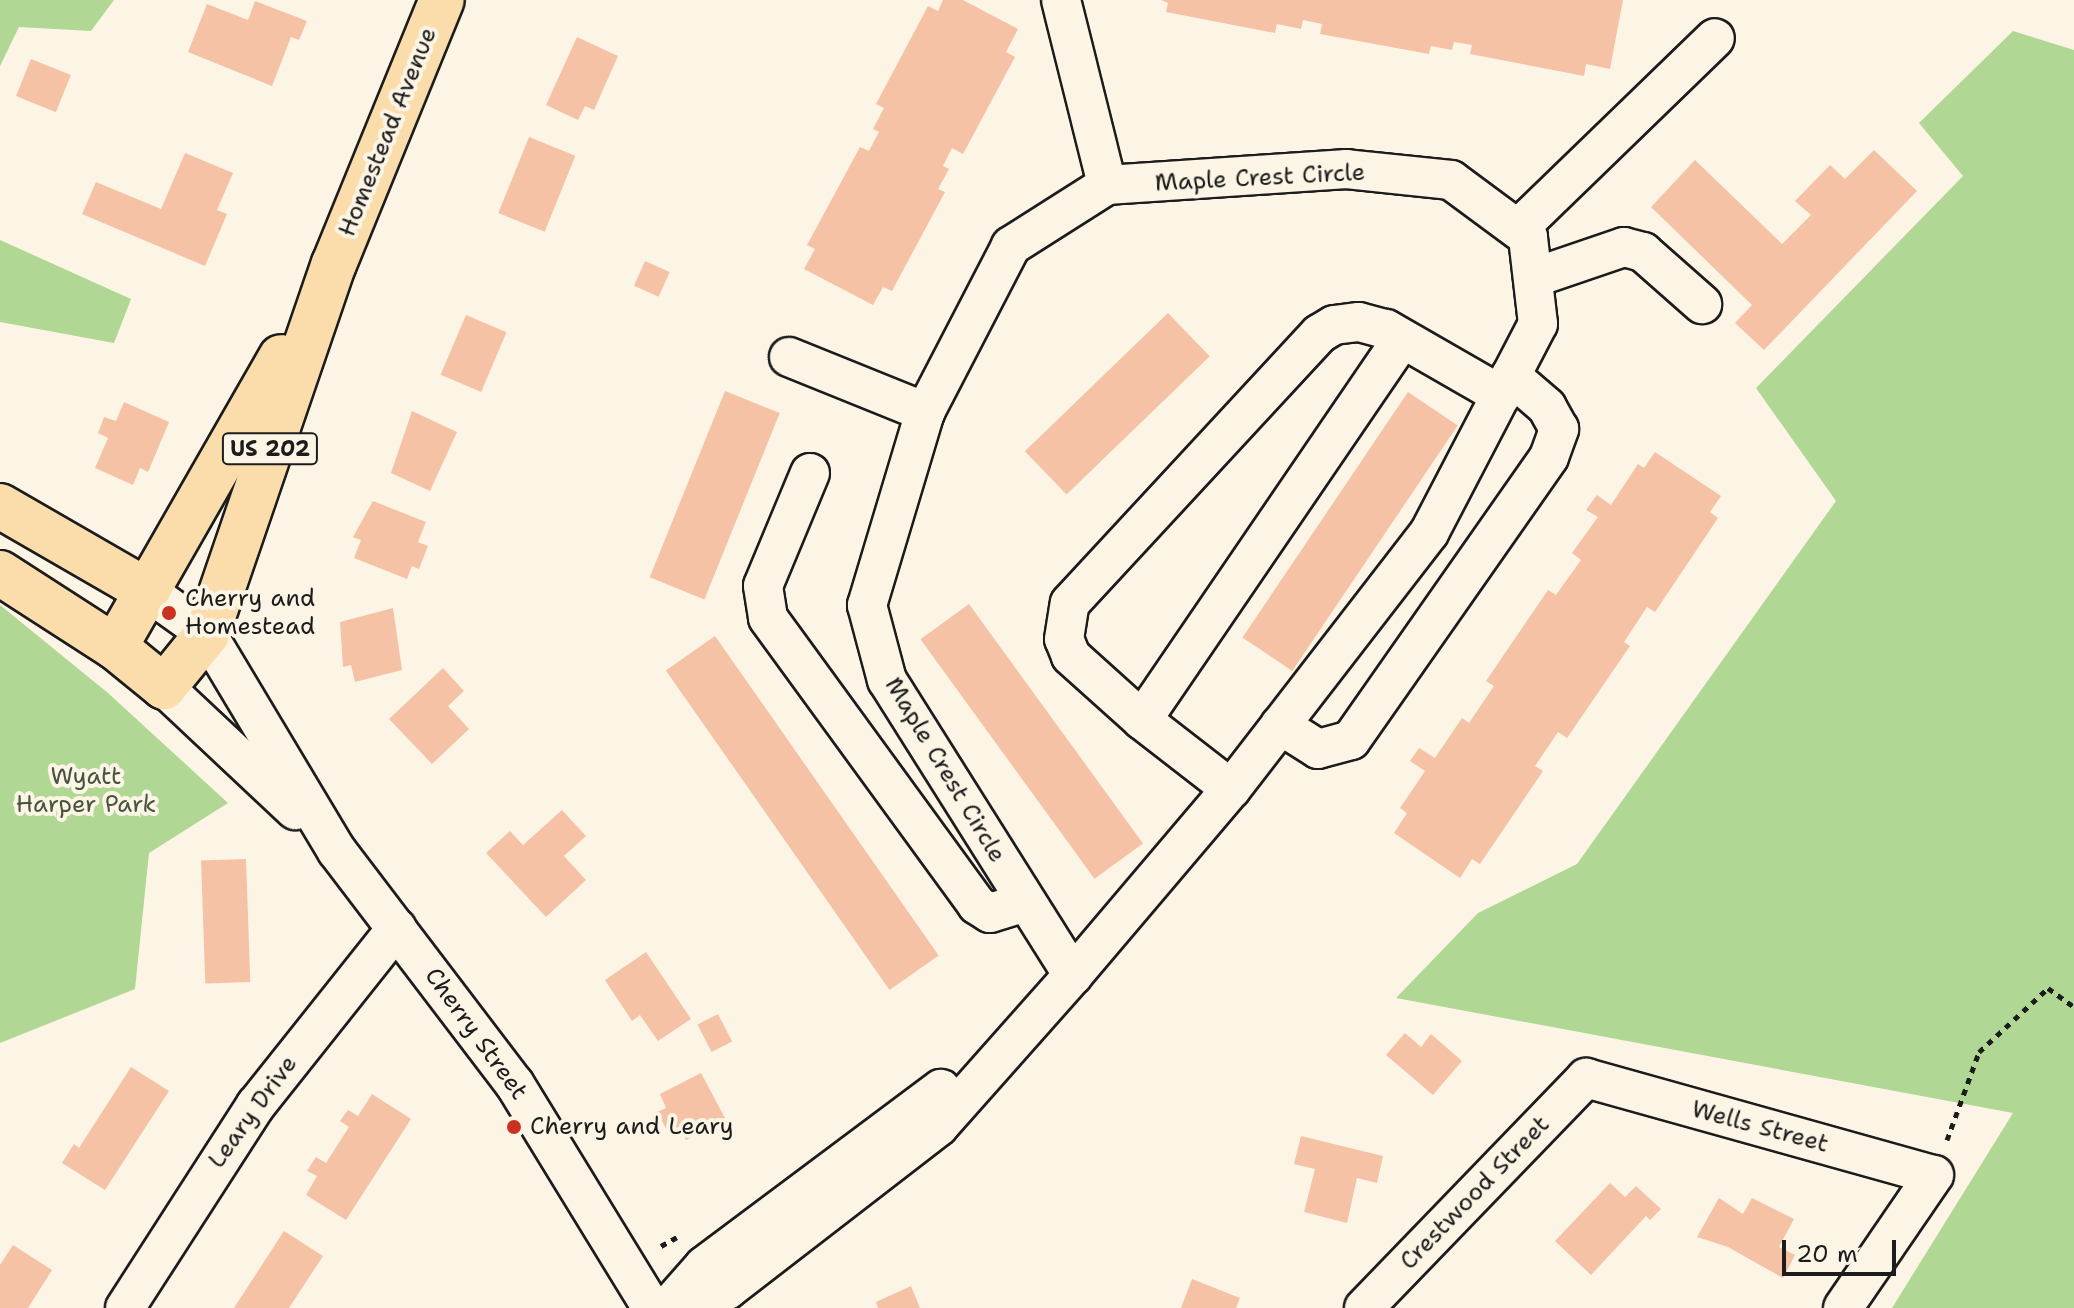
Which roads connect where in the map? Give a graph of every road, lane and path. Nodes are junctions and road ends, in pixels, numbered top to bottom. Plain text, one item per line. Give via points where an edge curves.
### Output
1 (442, 0) edge
2 (1061, 0) edge
3 (1715, 38) dead end
4 (1107, 185) junction
5 (1518, 229) junction
6 (334, 264) junction
7 (1533, 278) junction
8 (1702, 304) dead end
9 (1402, 339) junction
10 (789, 357) dead end
11 (1506, 386) junction
12 (925, 412) junction
13 (810, 473) dead end
14 (0, 506) edge
15 (0, 573) edge
16 (147, 591) junction
17 (207, 634) junction
18 (115, 647) junction
19 (164, 687) junction
20 (1142, 720) junction
21 (1280, 725) junction
22 (1231, 789) junction
23 (337, 851) junction
24 (1025, 902) junction
25 (397, 928) junction
26 (1073, 975) junction
27 (2074, 1007) edge
28 (1586, 1078) joint
29 (1934, 1175) junction
30 (125, 1308) edge
31 (652, 1308) edge
32 (667, 1308) edge
33 (683, 1308) edge
34 (1364, 1308) edge
35 (1843, 1308) edge

1 - 6 main road, Homestead Avenue / US 202
2 - 4 street
3 - 5 street
4 - 5 street, Maple Crest Circle via 1347,169 1436,178 1451,180
4 - 12 street, Maple Crest Circle via 1011,246
5 - 7 street via 1528,237
6 - 16 main road, Homestead Avenue / US 202
6 - 17 main road, Homestead Avenue / US 202
7 - 8 street via 1624,247 1643,252
7 - 11 street via 1538,324
9 - 11 street
9 - 20 street
9 - 20 street via 1359,322 1334,325 1319,334 1070,603 1064,639 1071,656
10 - 12 street
11 - 21 street via 1429,533
11 - 21 street via 1547,407 1559,429 1549,457 1351,740 1318,749
12 - 24 street, Maple Crest Circle via 867,605 887,680
13 - 24 street via 763,586 768,618 977,905 990,913
14 - 16 main road, Cherry Street
15 - 18 main road, Cherry Street
16 - 17 street, Cherry Street
16 - 18 main road, Homestead Avenue
17 - 19 main road, Homestead Avenue / US 202
17 - 23 street, Cherry Street
18 - 19 main road, Cherry Street
19 - 23 street, Cherry Street
20 - 22 street
21 - 22 street
22 - 26 street
23 - 25 street, Cherry Street
24 - 26 street, Maple Crest Circle
25 - 30 street, Leary Drive via 256,1105
25 - 31 street, Cherry Street via 514,1083
26 - 32 street via 920,1107 704,1266
26 - 33 street via 939,1126 727,1290
27 - 29 path via 2048,988 1979,1052
28 - 29 street, Wells Street
28 - 34 street, Crestwood Street
29 - 35 street

